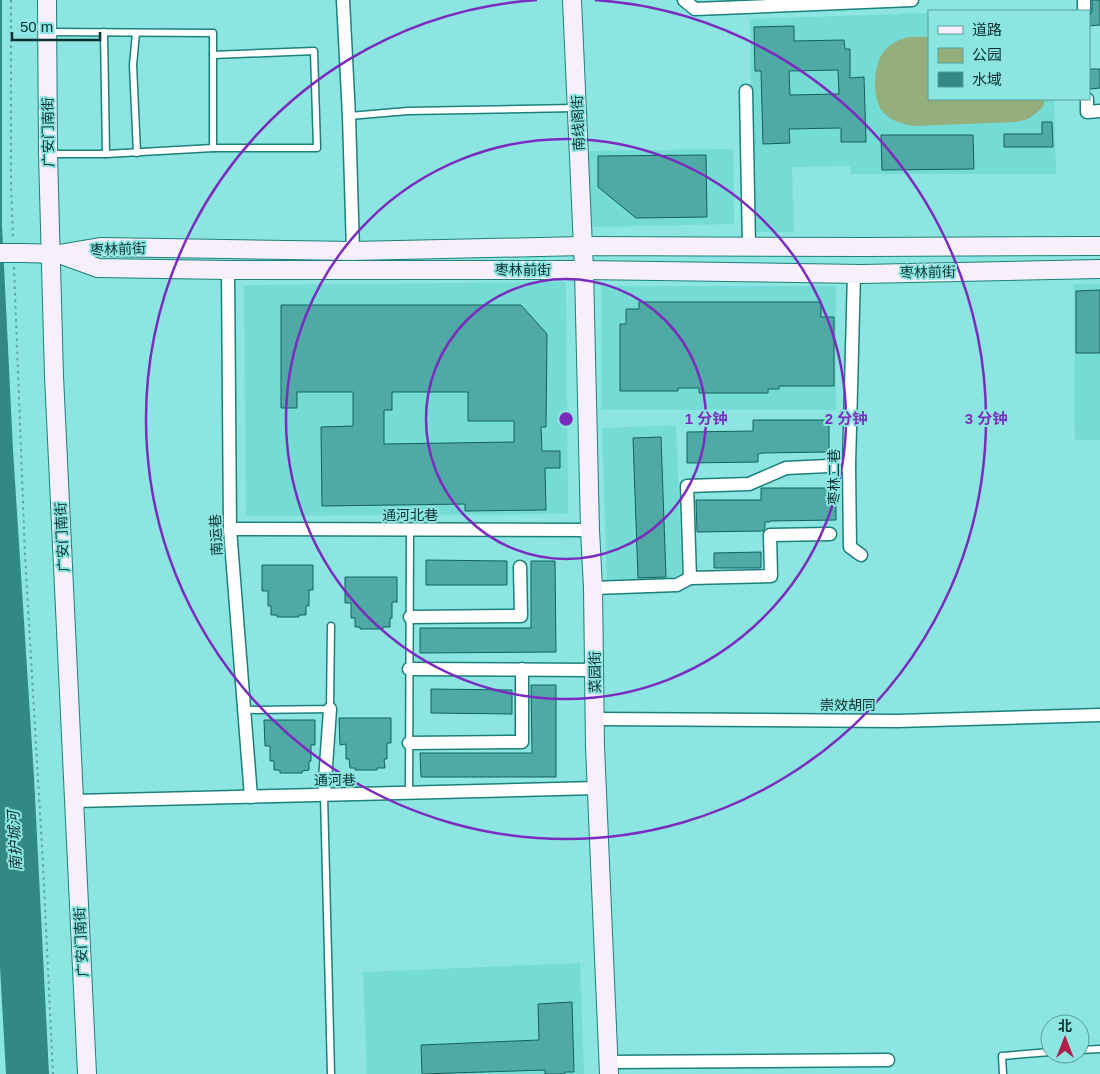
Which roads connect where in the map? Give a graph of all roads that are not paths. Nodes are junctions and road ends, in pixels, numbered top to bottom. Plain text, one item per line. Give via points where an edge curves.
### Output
1 (47, 0) edge
2 (57, 0) edge
3 (343, 0) edge
4 (572, 0) edge
5 (684, 0) edge
6 (912, 0) edge
7 (52, 32) junction
8 (104, 32) junction
9 (136, 32) junction
10 (213, 55) junction
11 (746, 91) dead end
12 (1087, 100) edge
13 (577, 108) junction
14 (1100, 111) edge
15 (349, 116) junction
16 (212, 148) junction
17 (137, 153) junction
18 (52, 154) junction
19 (106, 154) junction
20 (583, 246) junction
21 (1100, 246) edge
22 (749, 247) junction
23 (353, 251) junction
24 (13, 254) edge
25 (55, 254) junction
26 (1100, 269) edge
27 (228, 270) junction
28 (584, 270) junction
29 (854, 273) junction
30 (849, 465) junction
31 (230, 529) junction
32 (410, 530) junction
33 (590, 530) junction
34 (830, 534) dead end
35 (862, 555) dead end
36 (520, 567) dead end
37 (690, 578) junction
38 (593, 588) junction
39 (410, 617) junction
40 (331, 626) dead end
41 (409, 669) junction
42 (522, 670) junction
43 (595, 670) junction
44 (330, 709) junction
45 (244, 710) junction
46 (1100, 715) edge
47 (595, 719) junction
48 (409, 743) junction
49 (597, 788) junction
50 (409, 793) junction
51 (324, 795) junction
52 (251, 797) junction
53 (79, 801) junction
54 (1040, 1053) edge
55 (888, 1060) dead end
56 (608, 1068) edge
57 (87, 1074) edge
58 (96, 1074) edge
59 (331, 1074) edge
60 (1003, 1074) edge

1 - 7 street, 广安门南街
2 - 7 street, 广安门南街
3 - 15 street
4 - 13 street, 南线阁街
5 - 6 street via 695,9
7 - 8 lane
7 - 18 street, 广安门南街
8 - 9 lane
8 - 19 lane
9 - 10 lane via 213,33
9 - 17 lane via 133,65
10 - 16 lane
10 - 16 lane via 314,51 316,148
11 - 22 street
12 - 14 street via 1087,112
13 - 15 lane
13 - 20 street, 南线阁街
15 - 23 street
16 - 17 lane
17 - 19 lane
18 - 19 lane
18 - 25 street, 广安门南街
20 - 22 street, 枣林前街
20 - 23 street, 枣林前街
20 - 28 street, 南线阁街
21 - 22 street, 枣林前街
23 - 25 street, 枣林前街 via 100,247
24 - 25 street
25 - 27 street, 枣林前街 via 98,268
25 - 53 street, 广安门南街 via 63,364
26 - 29 street, 枣林前街
27 - 28 street, 枣林前街
27 - 31 street, 南运巷
28 - 29 street, 枣林前街
28 - 33 street, 菜园街
29 - 30 street, 枣林二巷
30 - 35 street, 枣林二巷 via 850,547
30 - 37 street via 786,468 749,484 687,486
31 - 32 street, 通河北巷
31 - 45 street, 南运巷
32 - 33 street, 通河北巷
32 - 39 lane
33 - 38 street, 菜园街
34 - 37 street via 770,535 771,576
36 - 39 street via 521,616
37 - 38 street via 677,585
38 - 43 street, 菜园街
39 - 41 lane
40 - 44 lane
41 - 42 street
41 - 48 lane
42 - 43 street
42 - 48 street via 522,742
43 - 47 street, 菜园街
44 - 45 lane
44 - 51 street
45 - 52 street, 南运巷
46 - 47 street, 崇效胡同 via 897,721
47 - 49 street, 菜园街
48 - 50 lane
49 - 50 street, 通河巷
49 - 56 street, 菜园街
50 - 51 street, 通河巷
51 - 52 street, 通河巷
51 - 59 lane
52 - 53 street, 通河巷
53 - 57 street, 广安门南街
53 - 58 street, 广安门南街
54 - 60 lane via 1002,1056
55 - 56 street

